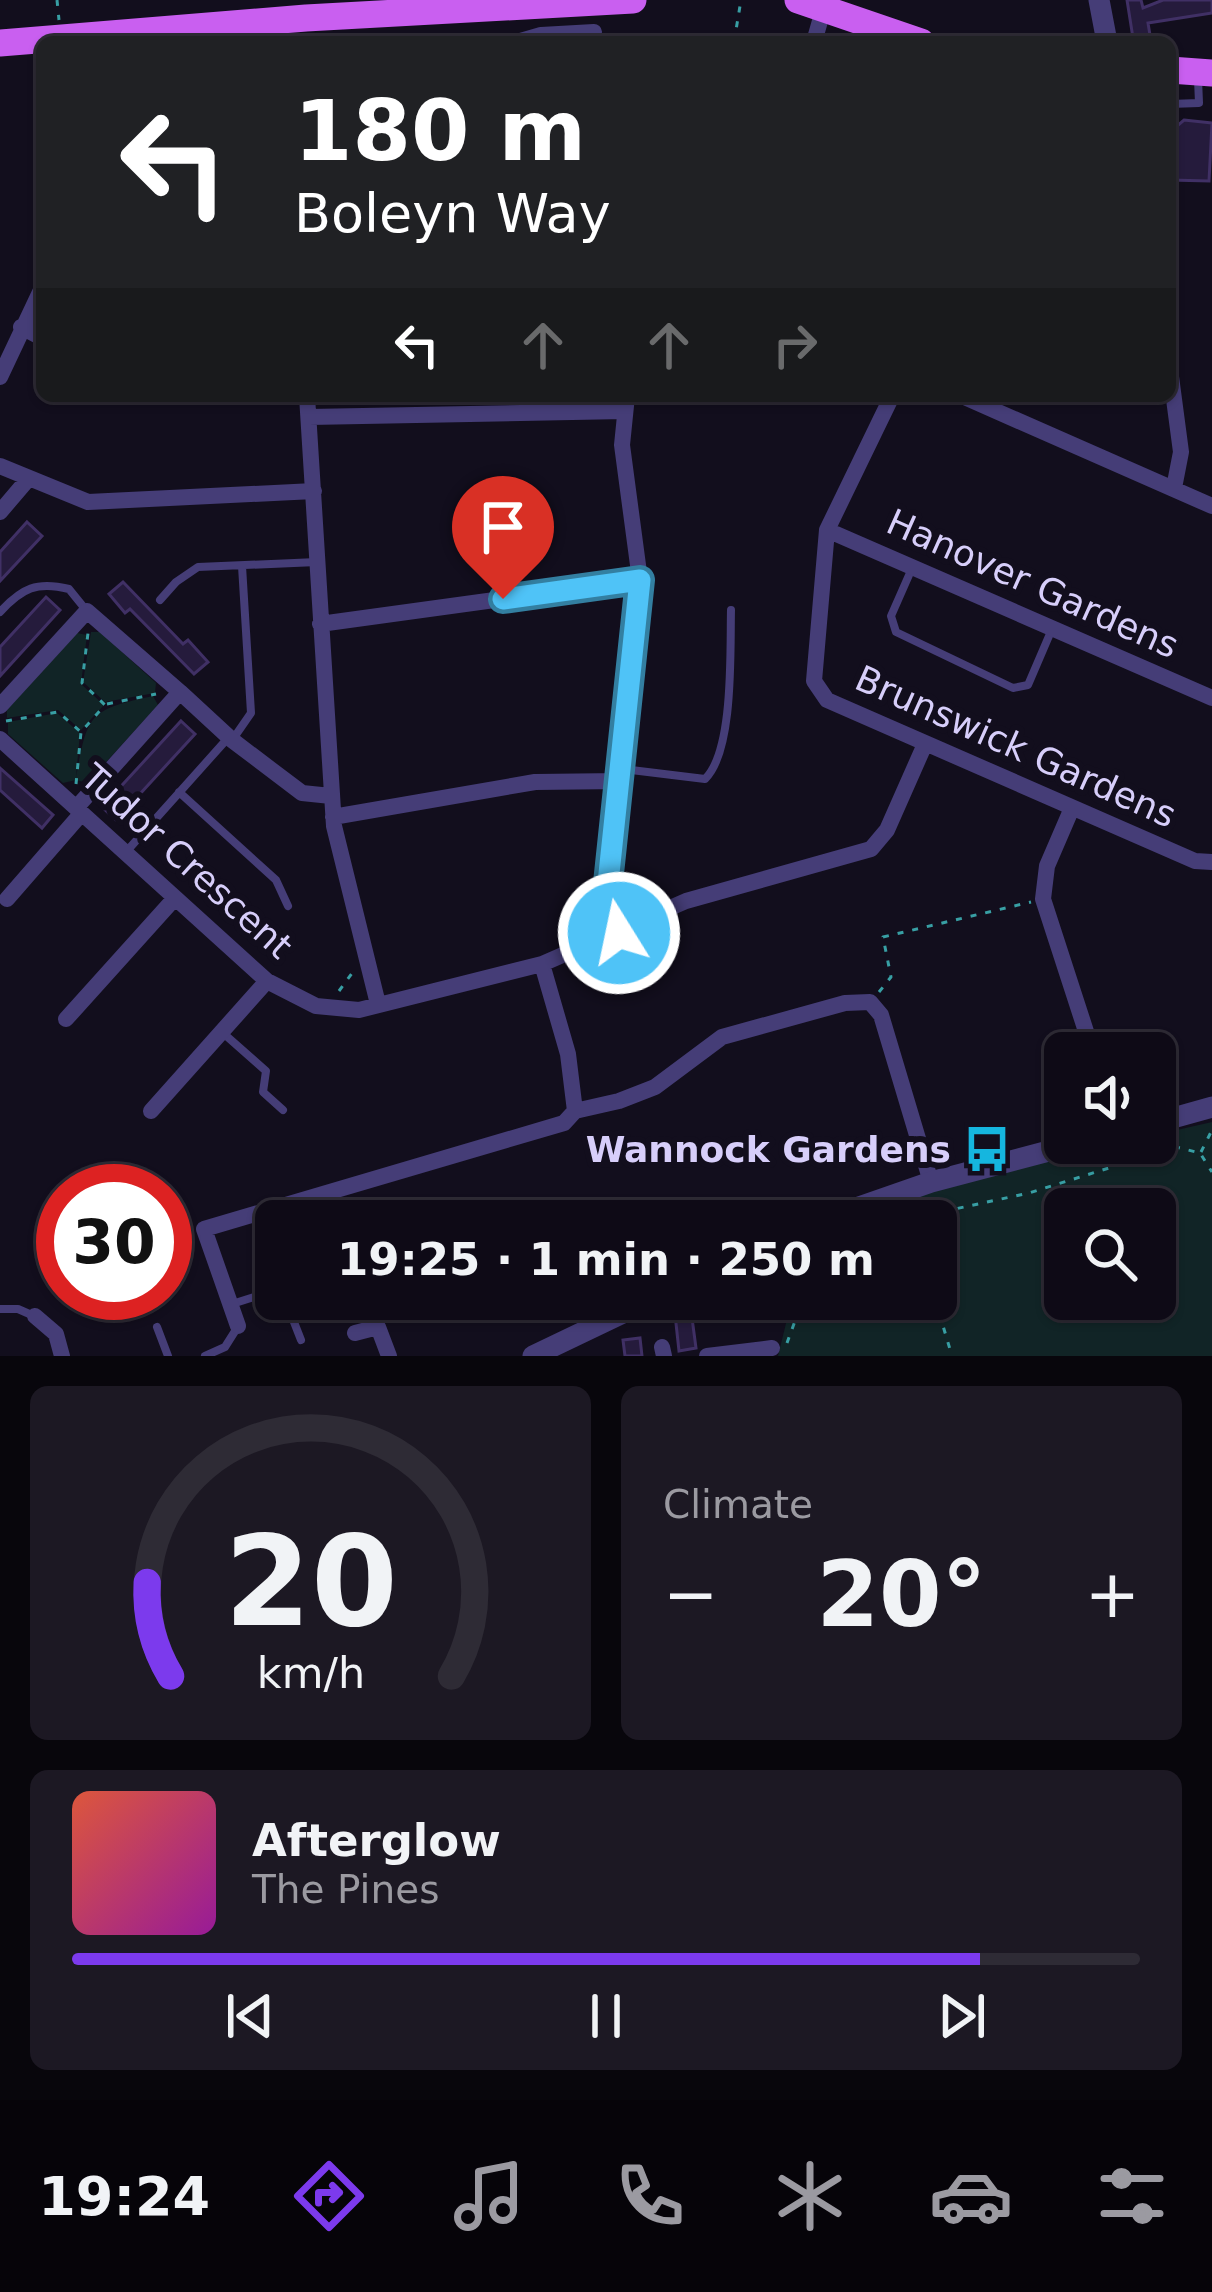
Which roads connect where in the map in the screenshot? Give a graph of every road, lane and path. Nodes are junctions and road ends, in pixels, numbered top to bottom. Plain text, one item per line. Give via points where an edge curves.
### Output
1 (742, 0) edge
2 (1099, 0) edge
3 (617, 1) edge
4 (510, 3) edge
5 (828, 5) edge
6 (418, 6) edge
7 (353, 8) edge
8 (295, 20) edge
9 (132, 36) edge
10 (538, 36) edge
11 (569, 36) edge
12 (597, 36) edge
13 (735, 36) edge
14 (816, 36) edge
15 (906, 36) edge
16 (1106, 36) edge
17 (36, 41) edge
18 (0, 43) edge
19 (1193, 72) edge
20 (1176, 104) edge
21 (36, 299) edge
22 (21, 327) junction
23 (36, 335) edge
24 (0, 377) edge
25 (308, 402) edge
26 (889, 402) edge
27 (990, 402) edge
28 (1174, 402) edge
29 (626, 404) edge
30 (309, 417) junction
31 (0, 466) edge
32 (28, 478) junction
33 (1174, 488) junction
34 (314, 491) junction
35 (1212, 506) edge
36 (0, 512) edge
37 (827, 530) junction
38 (317, 562) junction
39 (242, 566) junction
40 (914, 566) junction
41 (640, 580) junction
42 (160, 600) dead end
43 (731, 610) dead end
44 (87, 611) junction
45 (0, 612) edge
46 (320, 624) junction
47 (1053, 627) junction
48 (89, 632) dead end
49 (180, 692) junction
50 (158, 694) dead end
51 (1212, 698) edge
52 (105, 705) junction
53 (4, 722) edge
54 (81, 732) junction
55 (231, 738) junction
56 (925, 744) junction
57 (621, 775) junction
58 (62, 784) dead end
59 (76, 784) junction
60 (88, 784) dead end
61 (179, 792) junction
62 (331, 796) junction
63 (1072, 808) junction
64 (79, 811) junction
65 (333, 817) junction
66 (125, 853) junction
67 (1212, 862) edge
68 (175, 898) junction
69 (7, 899) dead end
70 (1043, 899) junction
71 (288, 906) dead end
72 (619, 933) junction
73 (368, 963) junction
74 (542, 964) junction
75 (268, 981) junction
76 (870, 1002) junction
77 (379, 1004) junction
78 (329, 1007) junction
79 (66, 1019) dead end
80 (222, 1032) junction
81 (1086, 1032) edge
82 (1212, 1107) edge
83 (283, 1110) dead end
84 (151, 1111) dead end
85 (575, 1111) junction
86 (1176, 1117) edge
87 (1212, 1130) edge
88 (1044, 1152) edge
89 (1200, 1154) junction
90 (1212, 1172) edge
91 (932, 1182) junction
92 (880, 1200) edge
93 (957, 1209) edge
94 (255, 1297) edge
95 (230, 1305) junction
96 (0, 1309) edge
97 (35, 1316) joint
98 (293, 1320) edge
99 (609, 1320) edge
100 (792, 1320) edge
101 (941, 1320) edge
102 (238, 1326) joint
103 (157, 1327) dead end
104 (355, 1333) dead end
105 (301, 1340) dead end
106 (718, 1348) edge
107 (778, 1350) joint
108 (62, 1356) edge
109 (168, 1356) edge
110 (205, 1356) edge
111 (388, 1356) edge
112 (534, 1356) edge
113 (952, 1356) edge

1 - 13 path
2 - 16 street
3 - 4 main road
3 - 12 street via 602,12
4 - 6 main road
5 - 14 street
5 - 15 main road
6 - 7 main road
7 - 8 main road
8 - 9 main road
10 - 11 street
17 - 18 main road
19 - 20 lane via 1198,103
21 - 22 street
22 - 23 street
22 - 24 street
25 - 30 street
26 - 37 street, Brunswick Gardens
27 - 33 street
28 - 33 street via 1180,452
29 - 30 street
29 - 41 street via 622,446
30 - 34 street
31 - 32 street
32 - 34 street via 88,502
32 - 36 street
33 - 35 street
34 - 38 street
37 - 40 street, Hanover Gardens
37 - 56 street, Brunswick Gardens via 814,681 827,700
38 - 39 lane
38 - 46 street
39 - 42 lane via 198,567
39 - 55 lane via 251,713
40 - 47 street, Hanover Gardens
40 - 47 lane via 891,616 896,632 1013,688 1028,685
41 - 46 street
41 - 57 street
43 - 57 lane via 716,768 705,779
44 - 45 lane via 69,589 35,585
44 - 49 street
44 - 53 street
46 - 62 street
47 - 51 street, Hanover Gardens
48 - 52 path via 82,683
49 - 55 street
49 - 64 street
50 - 52 path
52 - 54 path
53 - 54 path via 58,712
53 - 64 street, Tudor Crescent
54 - 59 path
55 - 61 lane
55 - 62 street via 302,794
56 - 63 street, Brunswick Gardens
56 - 72 street, Tudor Crescent via 871,849 686,902
57 - 65 street
57 - 72 street via 606,902
58 - 59 path
59 - 60 path
61 - 66 lane
61 - 71 lane via 276,880
62 - 65 street
63 - 67 street, Brunswick Gardens
63 - 70 street via 1047,866
64 - 66 street, Tudor Crescent
64 - 69 street
65 - 73 street
66 - 68 street, Tudor Crescent
68 - 75 street, Tudor Crescent
68 - 79 street
70 - 76 path via 883,937 891,977
70 - 81 street
72 - 74 street, Tudor Crescent
73 - 77 street
73 - 78 path
74 - 77 street, Tudor Crescent
74 - 85 street
75 - 78 street, Tudor Crescent
75 - 80 street
76 - 85 street via 722,1037 656,1087
76 - 91 street via 881,1015
77 - 78 street, Tudor Crescent
80 - 83 lane via 266,1071 263,1092
80 - 84 street
82 - 86 street
85 - 95 street via 564,1123 204,1229
87 - 89 path
88 - 91 street
89 - 90 path
89 - 93 path via 1176,1147
91 - 92 street
94 - 95 lane
95 - 102 street
96 - 97 lane
97 - 108 street via 56,1334
98 - 105 lane
99 - 112 street
100 - 107 path
101 - 113 path
102 - 110 lane via 225,1347
103 - 109 lane
104 - 111 street via 379,1327
106 - 107 street

